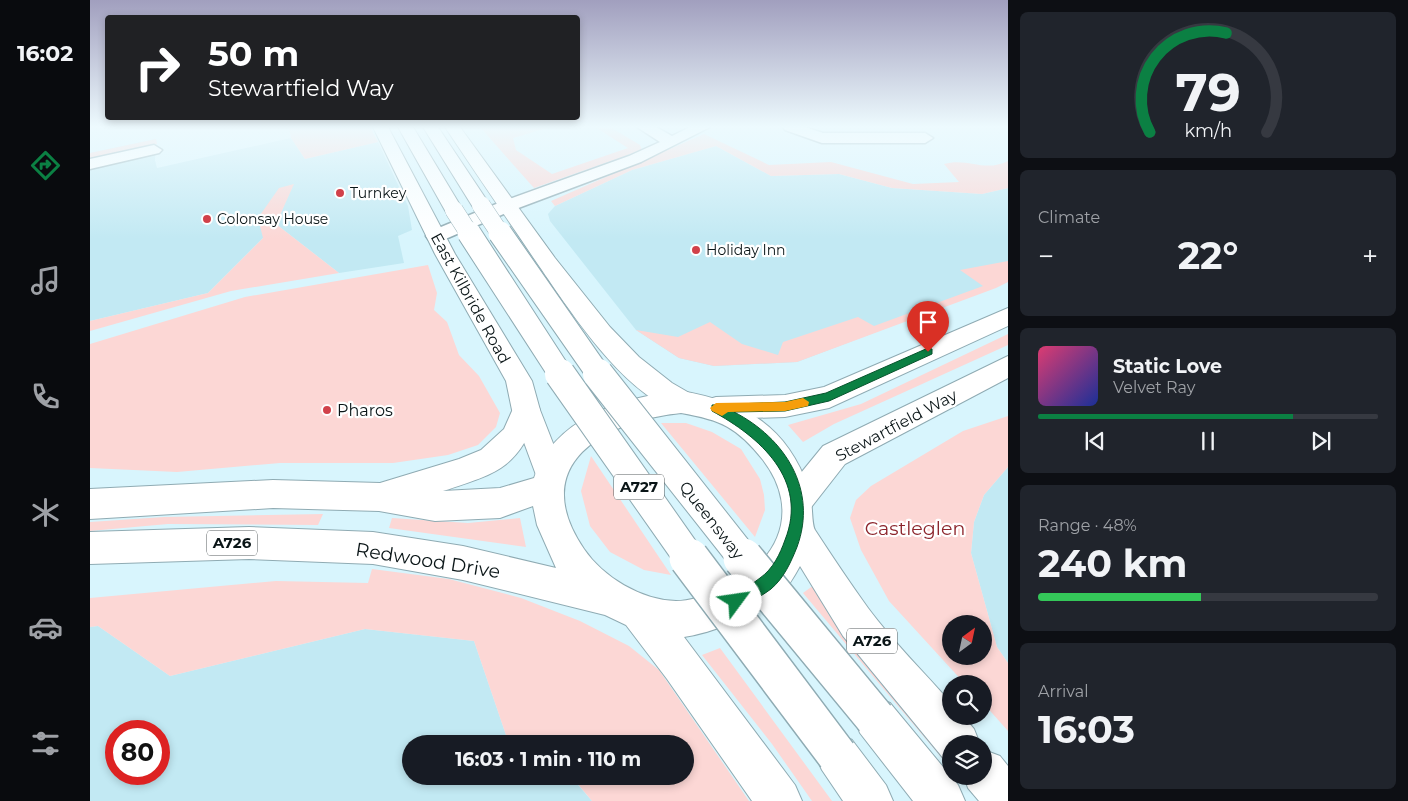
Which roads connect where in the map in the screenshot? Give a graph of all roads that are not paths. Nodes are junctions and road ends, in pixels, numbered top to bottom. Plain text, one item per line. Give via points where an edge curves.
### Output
1 (399, 164) edge
2 (428, 164) edge
3 (455, 164) edge
4 (478, 164) edge
5 (621, 164) edge
6 (507, 206) junction
7 (436, 236) junction
8 (1008, 316) edge
9 (1008, 366) edge
10 (681, 402) junction
11 (716, 408) junction
12 (526, 410) junction
13 (549, 480) junction
14 (379, 497) junction
15 (90, 504) edge
16 (797, 515) junction
17 (90, 548) edge
18 (626, 606) junction
19 (951, 735) edge
20 (992, 781) edge
21 (1008, 800) edge
22 (779, 801) edge
23 (870, 801) edge
24 (942, 801) edge

1 - 7 main road, East Kilbride Road
2 - 23 main road, A727, bridge via 538,342 712,591
3 - 24 main road, Queensway / A727, bridge via 627,412 760,582
4 - 6 main road
5 - 6 street
6 - 7 street
6 - 10 main road via 611,347 658,390
7 - 12 main road, East Kilbride Road via 518,381
8 - 11 main road via 829,397 785,406
9 - 16 main road, Stewartfield Way via 834,455
10 - 11 main road, A726
10 - 13 main road, A726 via 638,408 611,418 574,443 559,458
11 - 16 main road, A726 via 758,434 779,456 792,480
12 - 13 main road, East Kilbride Road
12 - 14 main road via 515,436 492,459
13 - 14 main road via 500,503 435,506
13 - 18 main road, A726 via 550,517 568,558 588,581
14 - 15 main road via 273,494
16 - 18 main road, A726 via 784,561 766,583 736,601 703,615 672,619
16 - 19 main road, A726 via 856,622
17 - 18 main road, Redwood Drive / A726 via 249,543 373,548 463,563
18 - 22 main road, A726 via 681,665
20 - 21 main road

